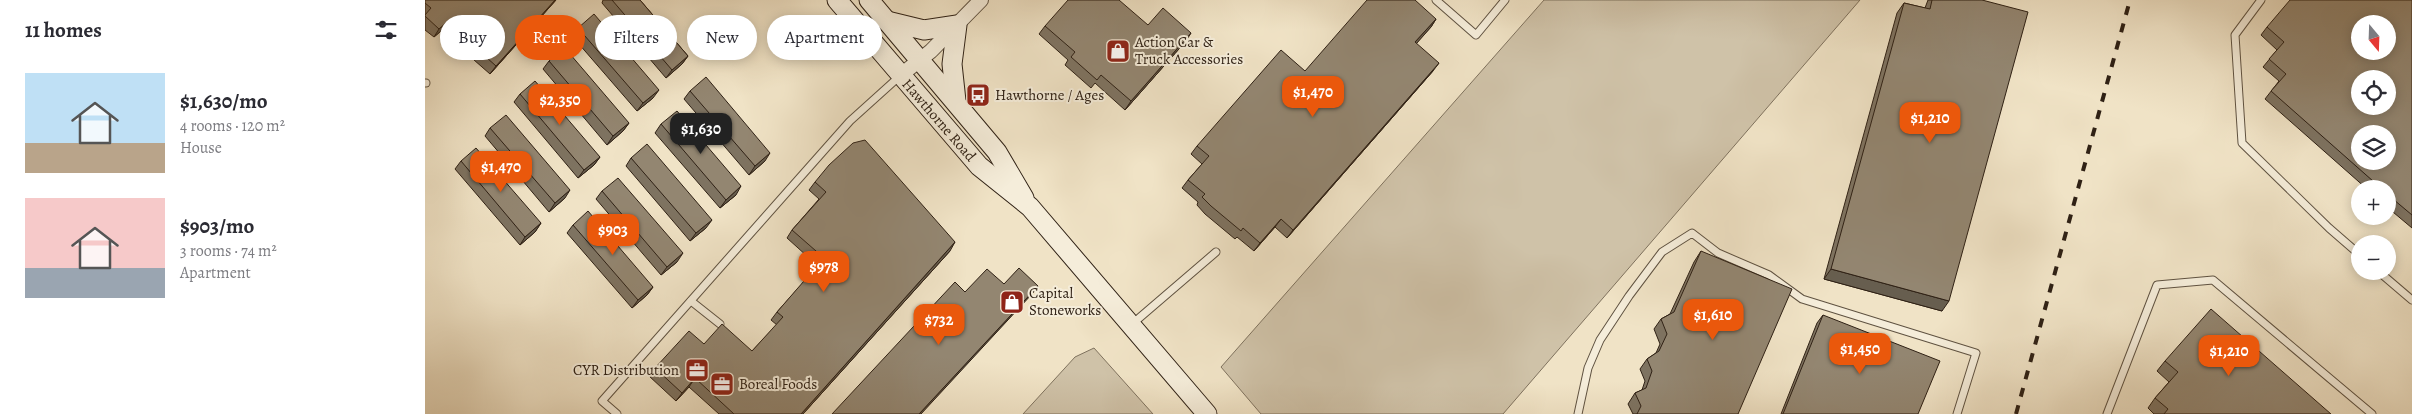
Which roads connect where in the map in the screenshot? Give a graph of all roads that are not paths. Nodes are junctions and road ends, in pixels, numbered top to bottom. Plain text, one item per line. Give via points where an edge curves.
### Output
1 (837, 0) edge
2 (869, 0) edge
3 (981, 0) edge
4 (1435, 0) edge
5 (1505, 0) edge
6 (2261, 0) edge
7 (887, 21) junction
8 (957, 25) junction
9 (921, 60) junction
10 (901, 75) junction
11 (956, 102) junction
12 (1030, 207) junction
13 (2351, 247) edge
14 (1216, 252) dead end
15 (2389, 280) edge
16 (2412, 300) edge
17 (691, 301) junction
18 (720, 324) edge
19 (1131, 325) junction
20 (617, 414) edge
21 (1207, 414) edge
22 (1578, 414) edge
23 (1957, 414) edge
24 (2107, 414) edge
25 (2372, 414) edge

1 - 10 main road, Hawthorne Road
2 - 7 main road, Hawthorne Road
3 - 8 street
4 - 5 lane via 1476,35
6 - 13 lane via 2235,35 2242,143
7 - 8 main road via 924,30
7 - 9 main road, Hawthorne Road
8 - 9 street
8 - 11 main road via 952,64
9 - 10 street
9 - 11 main road, Hawthorne Road
10 - 12 main road, Hawthorne Road via 979,166
10 - 17 lane via 850,121
11 - 12 main road, Hawthorne Road via 997,152
12 - 19 main road, Hawthorne Road
14 - 19 lane
15 - 16 lane
17 - 18 lane
17 - 20 lane via 602,401
19 - 21 main road, Hawthorne Road
22 - 23 lane via 1588,368 1600,340 1661,252 1692,233 1718,253 1769,275 1802,299 1976,352
24 - 25 lane via 2157,285 2213,280

